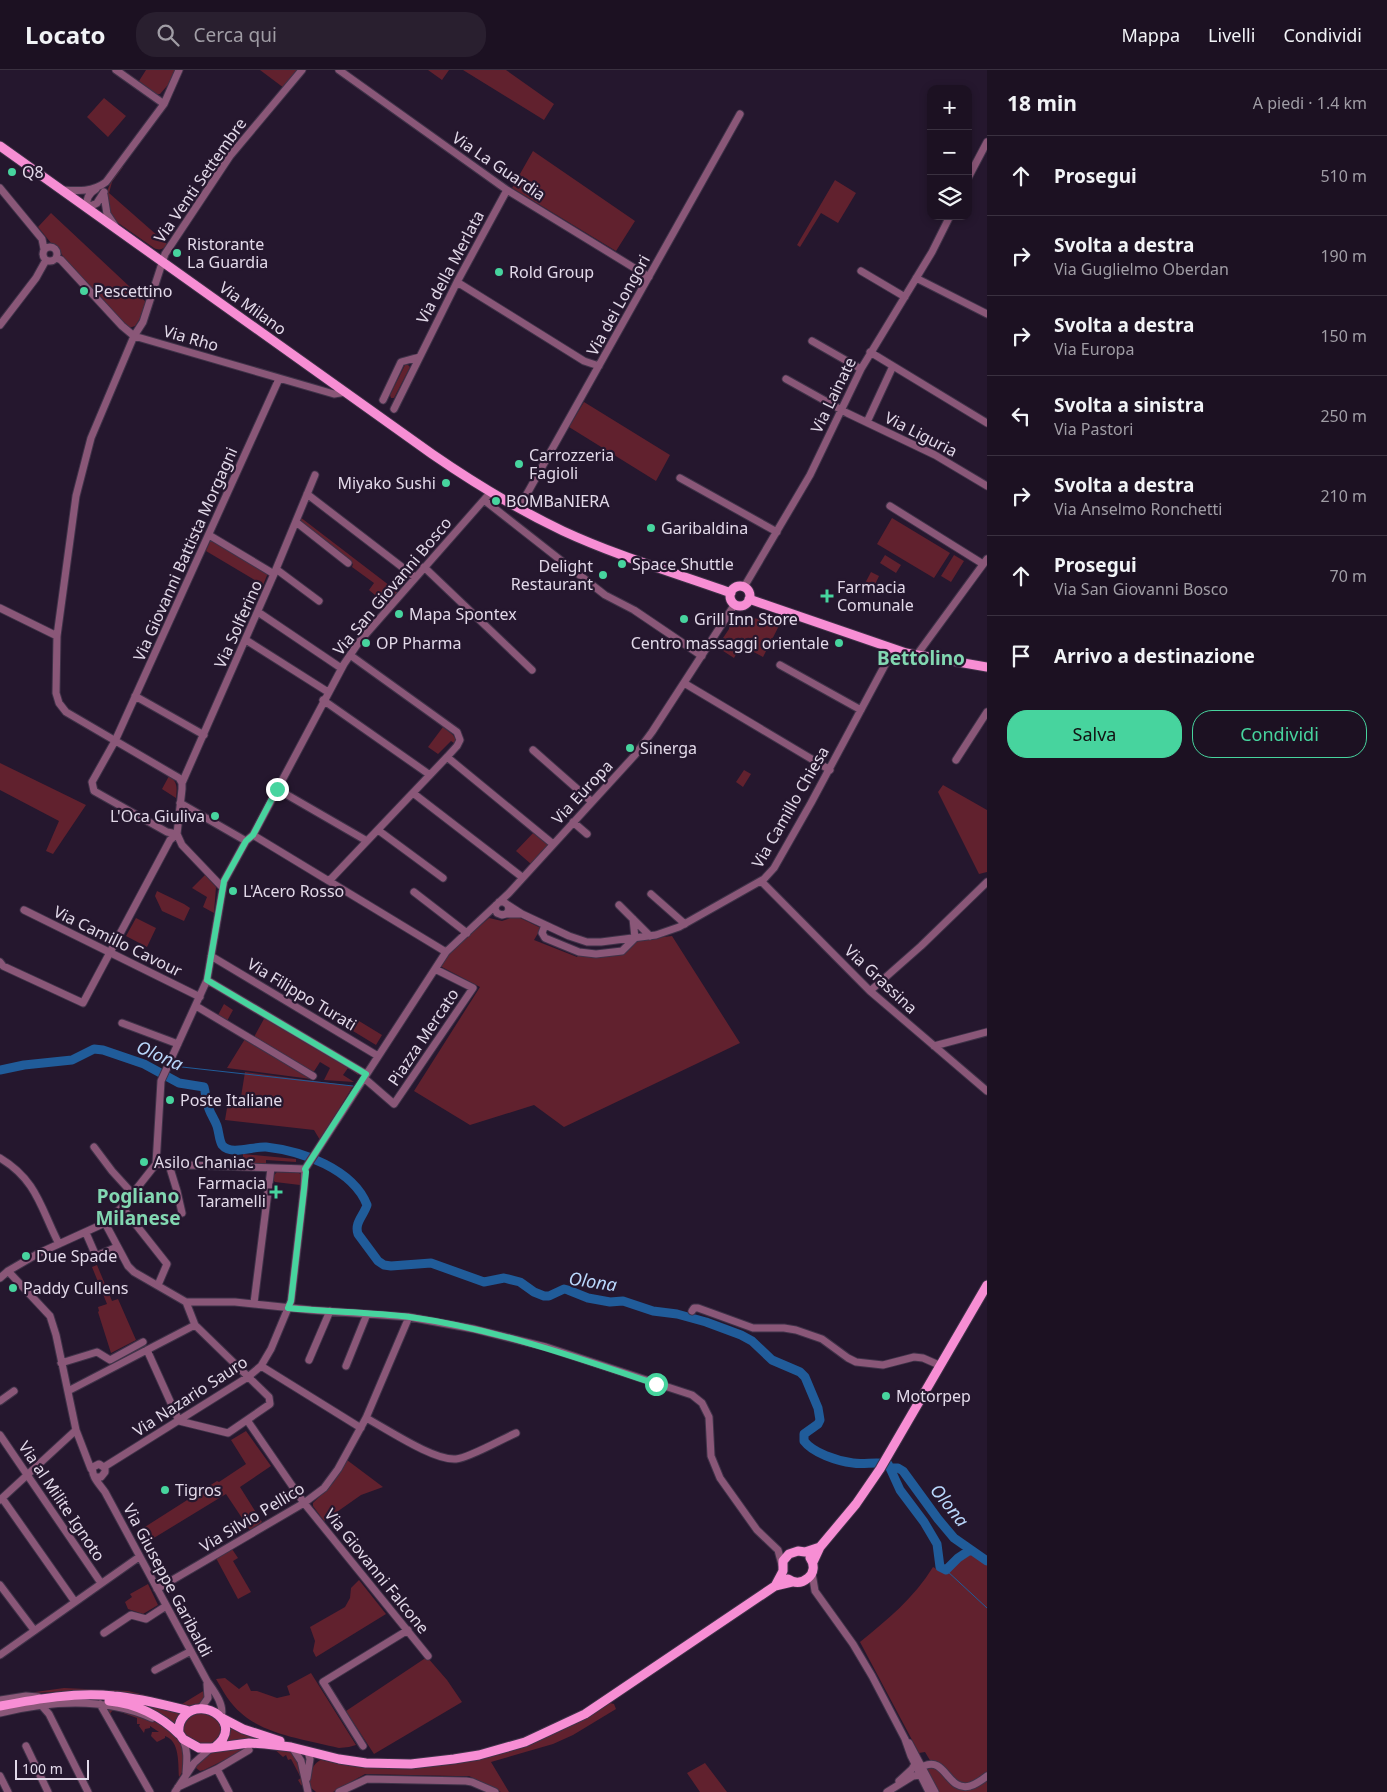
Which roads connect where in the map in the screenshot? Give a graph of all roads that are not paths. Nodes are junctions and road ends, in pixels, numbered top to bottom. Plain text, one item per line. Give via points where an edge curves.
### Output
1 (116, 70) edge
2 (179, 70) edge
3 (302, 70) edge
4 (339, 70) edge
5 (164, 104) junction
6 (740, 114) dead end
7 (987, 142) edge
8 (0, 146) edge
9 (970, 175) edge
10 (0, 188) edge
11 (62, 190) junction
12 (101, 190) junction
13 (507, 190) junction
14 (87, 208) junction
15 (948, 220) edge
16 (115, 227) junction
17 (44, 249) junction
18 (57, 258) junction
19 (46, 260) junction
20 (162, 261) junction
21 (861, 271) dead end
22 (649, 277) junction
23 (916, 278) junction
24 (457, 282) junction
25 (905, 297) junction
26 (987, 314) edge
27 (0, 325) edge
28 (134, 336) junction
29 (812, 341) dead end
30 (870, 352) junction
31 (419, 356) junction
32 (584, 361) junction
33 (599, 366) junction
34 (893, 366) junction
35 (861, 369) junction
36 (594, 374) junction
37 (278, 379) junction
38 (786, 379) dead end
39 (346, 392) junction
40 (383, 400) dead end
41 (394, 409) dead end
42 (841, 410) junction
43 (867, 422) junction
44 (987, 423) edge
45 (315, 475) dead end
46 (680, 478) dead end
47 (987, 486) edge
48 (490, 492) junction
49 (307, 494) junction
50 (484, 500) junction
51 (890, 506) dead end
52 (519, 508) junction
53 (296, 522) junction
54 (777, 532) junction
55 (209, 535) junction
56 (985, 561) edge
57 (348, 563) dead end
58 (424, 567) junction
59 (275, 572) junction
60 (415, 577) junction
61 (744, 587) junction
62 (731, 593) junction
63 (749, 599) junction
64 (319, 601) dead end
65 (735, 604) junction
66 (0, 608) edge
67 (258, 612) junction
68 (57, 636) junction
69 (246, 640) junction
70 (894, 650) junction
71 (350, 655) junction
72 (702, 656) junction
73 (916, 656) junction
74 (780, 665) dead end
75 (987, 667) edge
76 (341, 668) junction
77 (532, 670) dead end
78 (684, 683) junction
79 (328, 692) junction
80 (135, 696) junction
81 (323, 700) junction
82 (861, 710) junction
83 (987, 712) edge
84 (204, 735) junction
85 (115, 741) junction
86 (533, 750) dead end
87 (447, 757) junction
88 (956, 760) dead end
89 (830, 770) junction
90 (430, 775) junction
91 (182, 783) junction
92 (277, 789) junction
93 (413, 793) junction
94 (592, 802) junction
95 (180, 803) junction
96 (573, 822) junction
97 (378, 830) junction
98 (177, 834) junction
99 (587, 834) dead end
100 (253, 835) junction
101 (246, 841) junction
102 (367, 842) junction
103 (552, 844) junction
104 (522, 877) junction
105 (443, 878) dead end
106 (329, 881) junction
107 (761, 881) junction
108 (987, 882) edge
109 (222, 887) junction
110 (414, 892) dead end
111 (651, 894) dead end
112 (503, 904) junction
113 (619, 905) dead end
114 (24, 910) dead end
115 (522, 914) junction
116 (503, 915) junction
117 (483, 917) junction
118 (633, 919) junction
119 (685, 924) junction
120 (545, 925) junction
121 (467, 933) junction
122 (650, 936) junction
123 (635, 938) junction
124 (446, 952) junction
125 (110, 953) junction
126 (211, 956) junction
127 (0, 962) edge
128 (435, 969) junction
129 (207, 980) junction
130 (870, 991) junction
131 (200, 997) junction
132 (196, 1006) junction
133 (122, 1023) dead end
134 (987, 1032) edge
135 (178, 1044) junction
136 (934, 1046) junction
137 (378, 1056) junction
138 (313, 1076) dead end
139 (365, 1076) junction
140 (987, 1091) edge
141 (94, 1147) dead end
142 (0, 1158) edge
143 (156, 1164) junction
144 (169, 1165) junction
145 (307, 1165) junction
146 (271, 1168) junction
147 (132, 1193) junction
148 (122, 1207) junction
149 (182, 1213) dead end
150 (105, 1223) junction
151 (86, 1233) junction
152 (59, 1244) junction
153 (117, 1247) junction
154 (8, 1272) junction
155 (0, 1278) edge
156 (158, 1285) junction
157 (987, 1285) edge
158 (186, 1302) junction
159 (254, 1303) junction
160 (288, 1308) junction
161 (692, 1310) dead end
162 (330, 1311) junction
163 (366, 1314) junction
164 (409, 1317) junction
165 (195, 1325) junction
166 (143, 1342) dead end
167 (147, 1350) junction
168 (309, 1360) dead end
169 (61, 1363) junction
170 (939, 1365) junction
171 (261, 1366) junction
172 (346, 1366) dead end
173 (248, 1377) junction
174 (14, 1391) dead end
175 (68, 1391) junction
176 (0, 1401) edge
177 (366, 1418) junction
178 (247, 1420) junction
179 (179, 1421) junction
180 (361, 1428) junction
181 (76, 1430) junction
182 (516, 1433) dead end
183 (0, 1435) edge
184 (85, 1454) junction
185 (103, 1465) junction
186 (91, 1469) junction
187 (27, 1475) junction
188 (99, 1477) junction
189 (1, 1499) edge
190 (304, 1503) junction
191 (775, 1547) junction
192 (820, 1547) junction
193 (795, 1551) junction
194 (805, 1552) junction
195 (139, 1557) junction
196 (813, 1562) junction
197 (783, 1568) junction
198 (812, 1573) junction
199 (796, 1582) junction
200 (101, 1583) junction
201 (0, 1585) edge
202 (775, 1586) junction
203 (157, 1589) junction
204 (815, 1591) junction
205 (74, 1602) junction
206 (166, 1606) junction
207 (34, 1630) junction
208 (408, 1630) junction
209 (104, 1633) dead end
210 (191, 1651) junction
211 (0, 1655) edge
212 (428, 1656) dead end
213 (155, 1670) dead end
214 (207, 1681) junction
215 (0, 1700) edge
216 (51, 1700) junction
217 (100, 1704) junction
218 (0, 1706) edge
219 (42, 1706) junction
220 (201, 1708) junction
221 (190, 1711) junction
222 (0, 1713) edge
223 (48, 1714) junction
224 (221, 1718) junction
225 (173, 1728) junction
226 (182, 1737) junction
227 (905, 1740) junction
228 (26, 1746) dead end
229 (363, 1746) dead end
230 (213, 1747) junction
231 (292, 1747) junction
232 (249, 1750) dead end
233 (308, 1752) junction
234 (328, 1756) junction
235 (194, 1763) junction
236 (917, 1767) junction
237 (216, 1769) junction
238 (186, 1773) junction
239 (206, 1773) junction
240 (307, 1773) junction
241 (920, 1775) junction
242 (0, 1776) edge
243 (987, 1776) edge
244 (177, 1790) edge
245 (889, 1790) edge
246 (309, 1791) edge
247 (8, 1792) edge
248 (48, 1792) edge
249 (88, 1792) edge
250 (150, 1792) edge
251 (229, 1792) edge
252 (339, 1792) edge
253 (495, 1792) edge
254 (932, 1792) edge

1 - 5 street
2 - 5 street
3 - 20 street, Via Venti Settembre via 230,156
4 - 13 street, Via La Guardia
5 - 12 street
6 - 22 street, Via dei Longori
7 - 9 street
8 - 11 main road, Via Milano
10 - 17 street, Via Rho via 42,239
11 - 12 street
11 - 14 main road, Via Milano
12 - 14 street via 97,203
12 - 14 street via 88,196
12 - 16 street
13 - 22 street, Via La Guardia
13 - 24 street, Via della Merlata
14 - 16 main road, Via Milano
15 - 23 street, Via Lainate
16 - 20 main road, Via Milano
17 - 18 street, Via Rho via 54,247
17 - 19 street, Via Rho
18 - 19 street via 50,262
18 - 28 street, Via Rho
19 - 27 street
20 - 28 street, Via Venti Settembre via 143,322
20 - 39 main road, Via Milano
21 - 25 street
22 - 33 street, Via dei Longori
23 - 25 street, Via Lainate
23 - 26 street
24 - 31 street, Via della Merlata
24 - 32 street
25 - 30 street, Via Lainate
28 - 37 street, Via Rho
28 - 68 street, Via Venti Settembre via 91,438 83,466
29 - 35 street
30 - 34 street
30 - 35 street, Via Lainate
31 - 40 street via 401,362
31 - 41 street, Via della Merlata
32 - 33 street
32 - 36 street
33 - 36 street, Via dei Longori
34 - 43 street
34 - 44 street
35 - 42 street, Via Lainate
36 - 52 street, Via dei Longori
37 - 39 street, Via Rho via 334,394
37 - 55 street, Via Giovanni Battista Morgagni
38 - 42 street, Via Liguria
39 - 48 main road, Via Milano
42 - 43 street, Via Liguria
42 - 54 street, Via Lainate via 810,475
43 - 47 street, Via Liguria via 930,452
45 - 49 street, Via Solferino
46 - 54 street
48 - 50 street, Via San Giovanni Bosco
48 - 52 main road, Via Milano
49 - 53 street, Via Solferino
49 - 60 street
50 - 58 street, Via San Giovanni Bosco
50 - 72 street via 609,597
51 - 56 street
52 - 62 main road, Via Milano via 582,539
53 - 57 street
53 - 59 street, Via Solferino
54 - 61 street, Via Lainate
55 - 59 street
55 - 80 street, Via Giovanni Battista Morgagni
56 - 73 street
58 - 60 street, Via San Giovanni Bosco
58 - 77 street
59 - 64 street
59 - 67 street, Via Solferino
60 - 71 street, Via San Giovanni Bosco
61 - 62 main road via 736,587
61 - 63 main road
62 - 65 main road via 730,598
63 - 65 main road via 743,605
63 - 70 main road
65 - 72 street, Via Europa
66 - 68 street
67 - 69 street, Via Solferino
67 - 76 street
68 - 85 street, Via Venti Settembre via 56,693 59,703 66,712
69 - 79 street
69 - 84 street, Via Solferino
70 - 73 main road
70 - 82 street, Via Camillo Chiesa
71 - 76 street, Via San Giovanni Bosco
71 - 87 street via 457,732 459,743
72 - 78 street, Via Europa
73 - 75 main road
74 - 82 street
76 - 79 street, Via San Giovanni Bosco
78 - 89 street
78 - 94 street, Via Europa via 641,747
79 - 81 street, Via San Giovanni Bosco
80 - 84 street
80 - 85 street, Via Giovanni Battista Morgagni
81 - 90 street
81 - 92 street, Via San Giovanni Bosco
82 - 89 street, Via Camillo Chiesa
83 - 88 street
84 - 91 street, Via Solferino
85 - 91 street via 174,774
85 - 98 street, Via Giovanni Battista Morgagni via 92,782 94,791 166,832
86 - 94 street
87 - 90 street
87 - 103 street
89 - 107 street, Via Camillo Chiesa via 774,868
90 - 93 street
91 - 95 street, Via Solferino
92 - 100 street, Via San Giovanni Bosco
92 - 102 street
93 - 97 street
93 - 104 street
94 - 96 street, Via Europa
95 - 98 street, Via Solferino
95 - 101 street
96 - 99 street
96 - 103 street, Via Europa
97 - 102 street
97 - 105 street
98 - 109 street via 182,845
98 - 125 street via 170,840
100 - 101 street
100 - 106 street
101 - 109 street
102 - 106 street
103 - 104 street, Via Europa
104 - 112 street, Via Europa
106 - 124 street
107 - 119 street, Via Camillo Chiesa
107 - 130 street, Via Grassina
108 - 130 street
109 - 126 street
110 - 121 street
111 - 119 street
112 - 115 street, Via Camillo Chiesa
112 - 116 street via 509,910
112 - 116 street via 496,911
112 - 117 street, Via Europa
113 - 118 street
114 - 125 street, Via Camillo Cavour
115 - 116 street, Via Camillo Chiesa
115 - 120 street, Via Camillo Chiesa
116 - 117 street
117 - 121 street, Via Europa
118 - 122 street
118 - 123 street
119 - 122 street, Via Camillo Chiesa
120 - 123 street, Via Camillo Chiesa via 587,942
120 - 123 street via 544,938 585,953 622,951
121 - 124 street, Via Europa
122 - 123 street, Via Camillo Chiesa
124 - 128 street, Via Europa
125 - 127 street via 83,1003
125 - 131 street, Via Camillo Cavour
126 - 129 street
126 - 137 street, Via Filippo Turati
128 - 137 street, Via Europa
128 - 139 street, Piazza Mercato via 473,988 394,1104
129 - 131 street
129 - 139 street
130 - 136 street, Via Grassina
131 - 132 street
132 - 135 street
132 - 138 street
133 - 135 street
134 - 136 street
135 - 143 street via 161,1081
136 - 140 street, Via Grassina
137 - 139 street, Via Europa
139 - 145 street, Via Europa
141 - 147 street
142 - 152 street via 31,1185
143 - 144 street
143 - 147 street
144 - 146 street
144 - 149 street
145 - 146 street
145 - 160 street, Via Nazario Sauro
146 - 159 street
147 - 148 street
148 - 150 street
148 - 156 street via 166,1264
150 - 151 street
150 - 153 street
151 - 152 street
151 - 153 street via 96,1256
152 - 154 street
153 - 156 street via 134,1272
154 - 155 street
154 - 169 street, Via Giuseppe Garibaldi via 50,1316
156 - 158 street
157 - 170 main road
158 - 159 street
158 - 165 street
159 - 160 street
160 - 162 street
160 - 171 street, Via Nazario Sauro
161 - 170 street via 698,1308 753,1328 796,1330 822,1339 856,1362 887,1365 914,1357
162 - 163 street
162 - 168 street
163 - 164 street
163 - 172 street
164 - 177 street, Via Silvio Pellico
164 - 191 street via 546,1347 692,1395 702,1403 709,1416 711,1456 720,1478 748,1519
165 - 167 street
165 - 173 street
166 - 169 street via 110,1360 97,1352
167 - 175 street
167 - 179 street
169 - 175 street, Via Giuseppe Garibaldi
170 - 192 main road via 880,1469
171 - 173 street, Via Nazario Sauro
171 - 180 street
173 - 178 street via 271,1401
173 - 179 street, Via Nazario Sauro
174 - 176 street
175 - 181 street, Via Giuseppe Garibaldi
177 - 180 street, Via Silvio Pellico
177 - 182 street via 448,1459 464,1457
178 - 179 street via 227,1433
178 - 190 street, Via Giovanni Falcone
179 - 185 street, Via Nazario Sauro
180 - 190 street, Via Silvio Pellico via 329,1482
181 - 184 street, Via Giuseppe Garibaldi
181 - 187 street
183 - 187 street, Via al Milite Ignoto
184 - 185 street, Via Giuseppe Garibaldi
184 - 186 street, Via Giuseppe Garibaldi
185 - 186 street
185 - 188 street via 105,1472
186 - 188 street, Via Giuseppe Garibaldi via 92,1474
187 - 189 street
187 - 200 street, Via al Milite Ignoto
188 - 195 street, Via Giuseppe Garibaldi
189 - 205 street
190 - 203 street, Via Silvio Pellico
190 - 208 street, Via Giovanni Falcone
191 - 193 street via 787,1552
191 - 197 street
192 - 194 main road
192 - 196 main road
193 - 194 main road
193 - 197 main road via 787,1556
194 - 196 main road
195 - 200 street
195 - 203 street, Via Giuseppe Garibaldi
196 - 198 main road
197 - 199 main road via 787,1578
197 - 202 main road
198 - 199 main road
198 - 204 street
199 - 202 main road
199 - 204 street
200 - 205 street
201 - 207 street
202 - 234 main road via 605,1702 525,1742 479,1755 411,1764
203 - 206 street, Via Giuseppe Garibaldi
204 - 227 street via 863,1660
205 - 207 street
206 - 209 street via 146,1619 131,1615
206 - 210 street, Via Giuseppe Garibaldi
207 - 211 street
208 - 212 street, Via Giovanni Falcone
208 - 229 street via 323,1682
210 - 213 street
210 - 214 street, Via Giuseppe Garibaldi
214 - 220 street, Via Giuseppe Garibaldi via 208,1698
214 - 224 street, Via Giuseppe Garibaldi via 218,1699 223,1713
215 - 216 street via 26,1696
216 - 217 street
216 - 218 main road
216 - 219 street
216 - 221 main road via 72,1696 113,1696
216 - 223 street
216 - 225 main road via 127,1704 154,1715
217 - 225 street via 148,1716
217 - 250 street
219 - 222 street
219 - 223 street
220 - 221 main road
220 - 224 main road via 211,1710
221 - 226 main road via 179,1723
223 - 249 street
224 - 230 main road via 226,1735
224 - 231 main road via 243,1730
225 - 226 main road
226 - 230 main road via 199,1748
226 - 238 street via 187,1748
227 - 236 street
227 - 254 street
228 - 248 street
230 - 231 main road via 256,1743
230 - 235 street
231 - 233 main road
231 - 246 street via 301,1761
232 - 237 street
233 - 234 main road
233 - 240 street
234 - 240 street via 316,1761
235 - 238 street
235 - 239 street via 196,1773
236 - 241 street
236 - 243 street via 931,1763 938,1765 959,1787 970,1786
236 - 245 street
236 - 254 street
237 - 239 street
237 - 251 street
238 - 244 street
239 - 244 street
240 - 246 street
241 - 245 street
241 - 254 street
242 - 247 street
252 - 253 street via 367,1779 466,1781

